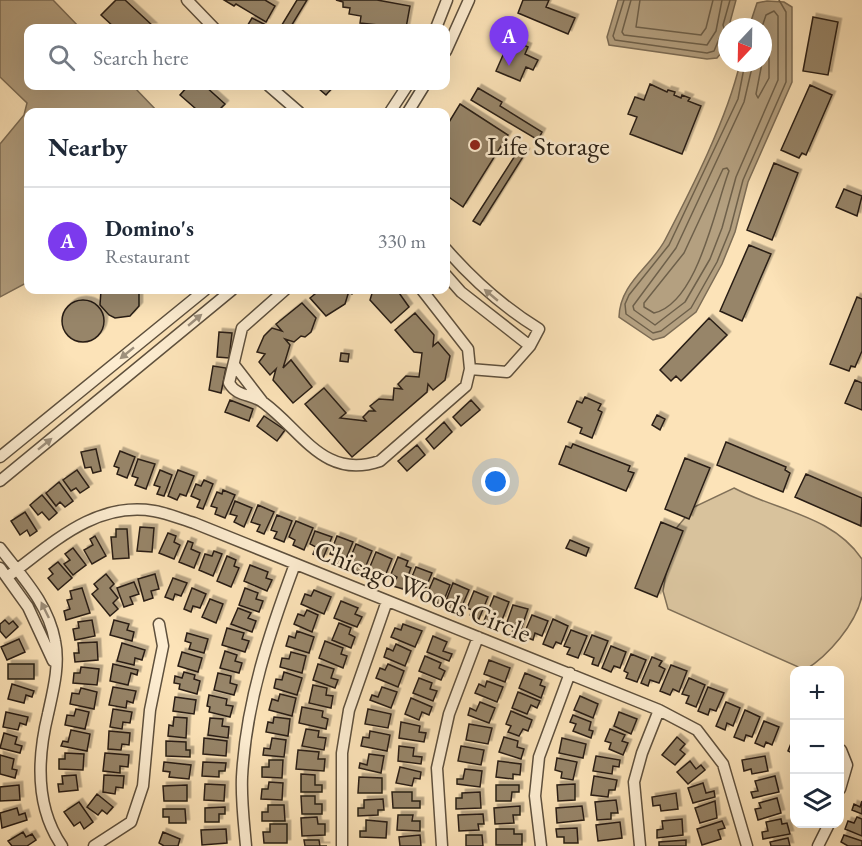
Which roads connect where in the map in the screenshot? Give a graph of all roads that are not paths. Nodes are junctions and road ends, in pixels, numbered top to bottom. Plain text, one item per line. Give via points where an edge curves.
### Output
1 (187, 0) edge
2 (447, 0) edge
3 (469, 0) edge
4 (210, 24) edge
5 (438, 24) edge
6 (450, 42) edge
7 (274, 90) edge
8 (404, 90) edge
9 (422, 90) edge
10 (295, 108) edge
11 (393, 108) edge
12 (410, 108) edge
13 (450, 254) edge
14 (472, 279) junction
15 (450, 280) edge
16 (461, 292) junction
17 (200, 294) edge
18 (227, 294) edge
19 (280, 294) edge
20 (425, 294) edge
21 (530, 346) junction
22 (235, 366) junction
23 (470, 369) junction
24 (262, 401) junction
25 (0, 457) edge
26 (0, 481) edge
27 (0, 548) edge
28 (295, 564) junction
29 (16, 570) junction
30 (3, 572) edge
31 (387, 602) junction
32 (159, 624) dead end
33 (478, 638) junction
34 (56, 666) junction
35 (570, 673) junction
36 (660, 710) junction
37 (827, 828) edge
38 (62, 846) edge
39 (94, 846) edge
40 (246, 846) edge
41 (342, 846) edge
42 (442, 846) edge
43 (540, 846) edge
44 (640, 846) edge
45 (747, 846) edge
46 (818, 846) edge

1 - 4 street
2 - 5 street
3 - 6 street
7 - 10 street
8 - 11 street
9 - 12 street
13 - 14 street
14 - 16 street
21 -> 14 street via 539,329
15 - 16 street
16 - 21 street
17 -> 25 street
26 -> 18 street
19 - 22 street via 242,328
20 - 23 street via 468,349
21 - 23 street via 507,372
22 - 24 street
22 - 24 street via 229,383 235,393
23 - 24 street via 466,386 380,461 364,466 347,467 323,456
27 - 29 street
28 - 29 street, Chicago Woods Circle via 154,511 113,510 67,531
28 - 31 street, Chicago Woods Circle
28 - 40 street via 269,632 247,726 242,779
29 - 30 street, Chicago Woods Circle
34 -> 29 street via 56,643 49,619 37,594
30 - 34 street, Chicago Woods Circle via 28,607
31 - 33 street, Chicago Woods Circle
31 - 41 street via 349,710 342,753
32 - 39 street via 163,646 150,710 143,786 131,822
33 - 35 street, Chicago Woods Circle
33 - 42 street via 449,714 437,768
34 - 38 street via 39,764 43,805
35 - 36 street, Chicago Woods Circle
35 - 43 street via 539,757 535,796
36 - 44 street via 634,782
36 - 45 street, Chicago Woods Circle via 697,730 723,764
37 - 46 street

